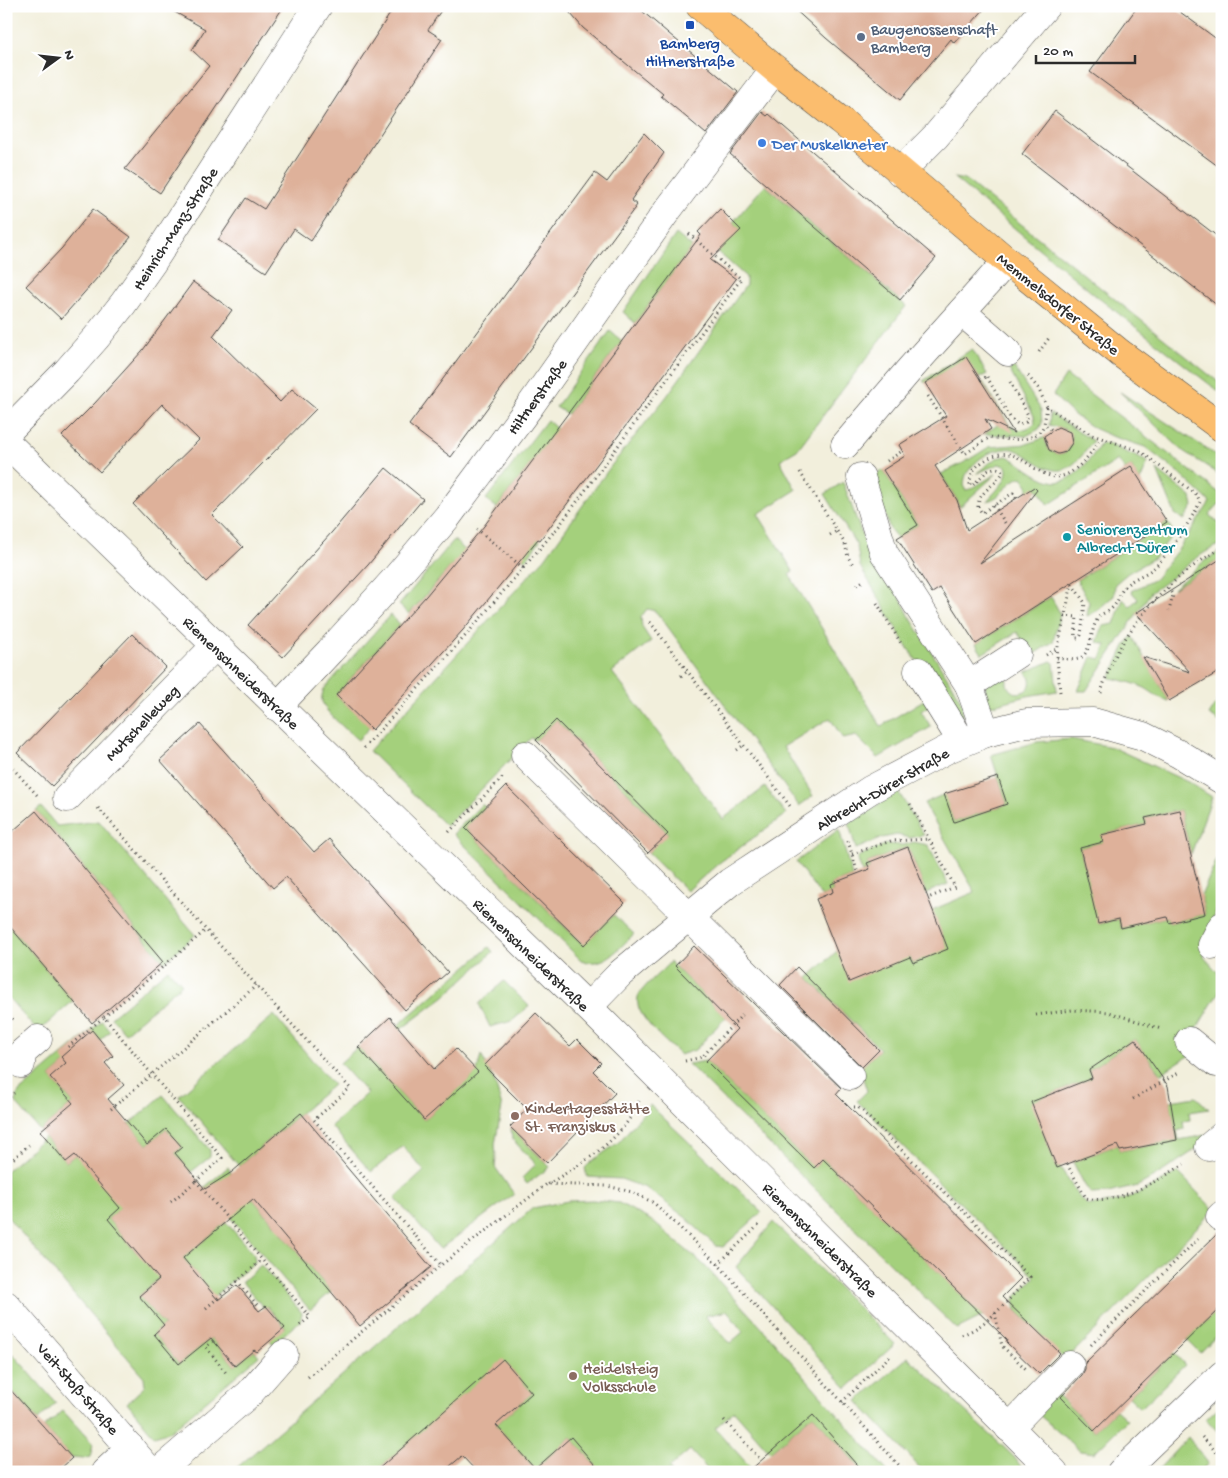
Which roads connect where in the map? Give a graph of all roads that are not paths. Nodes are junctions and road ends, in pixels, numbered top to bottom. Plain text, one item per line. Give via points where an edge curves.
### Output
1 (318, 6) edge
2 (700, 6) edge
3 (1046, 6) edge
4 (775, 69) junction
5 (900, 172) junction
6 (1007, 261) junction
7 (962, 312) junction
8 (1008, 365) road end
9 (1222, 428) edge
10 (6, 433) edge
11 (6, 442) edge
12 (845, 445) dead end
13 (861, 477) dead end
14 (215, 646) junction
15 (1017, 654) dead end
16 (918, 671) dead end
17 (969, 685) junction
18 (277, 707) junction
19 (974, 738) junction
20 (525, 755) dead end
21 (1222, 780) edge
22 (73, 792) road end
23 (689, 917) junction
24 (588, 1008) junction
25 (850, 1076) dead end
26 (6, 1305) edge
27 (1070, 1365) road end
28 (295, 1367) road end
29 (1222, 1375) edge
30 (1009, 1428) junction
31 (131, 1448) junction
32 (105, 1472) edge
33 (151, 1472) edge
34 (158, 1472) edge
35 (1054, 1472) edge
36 (1122, 1472) edge

1 - 10 street, Heinrich-Manz-Straße via 123,304 67,371
2 - 4 main road, Memmelsdorfer Straße
3 - 5 street via 936,136
4 - 5 main road, Memmelsdorfer Straße
4 - 18 street, Hiltnerstraße via 665,214 448,516 337,644
5 - 6 main road, Memmelsdorfer Straße
6 - 7 street
6 - 9 main road, Memmelsdorfer Straße via 1120,352
7 - 8 street
7 - 12 street
11 - 14 street, Riemenschneiderstraße
13 - 17 street via 884,553
14 - 18 street, Riemenschneiderstraße
14 - 22 street, Mutschelleweg
15 - 17 street
16 - 19 street
17 - 19 street
18 - 24 street, Riemenschneiderstraße
19 - 21 street, Albrecht-Dürer-Straße via 1026,723 1093,722 1143,736
19 - 23 street, Albrecht-Dürer-Straße via 870,790 730,882
20 - 23 street
23 - 24 street, Albrecht-Dürer-Straße via 621,973
23 - 25 street
24 - 30 street, Riemenschneiderstraße
26 - 31 street, Veit-Stoß-Straße
27 - 30 street
28 - 34 street via 249,1394
29 - 36 street
30 - 35 street, Riemenschneiderstraße
31 - 32 street
31 - 33 street, Veit-Stoß-Straße

